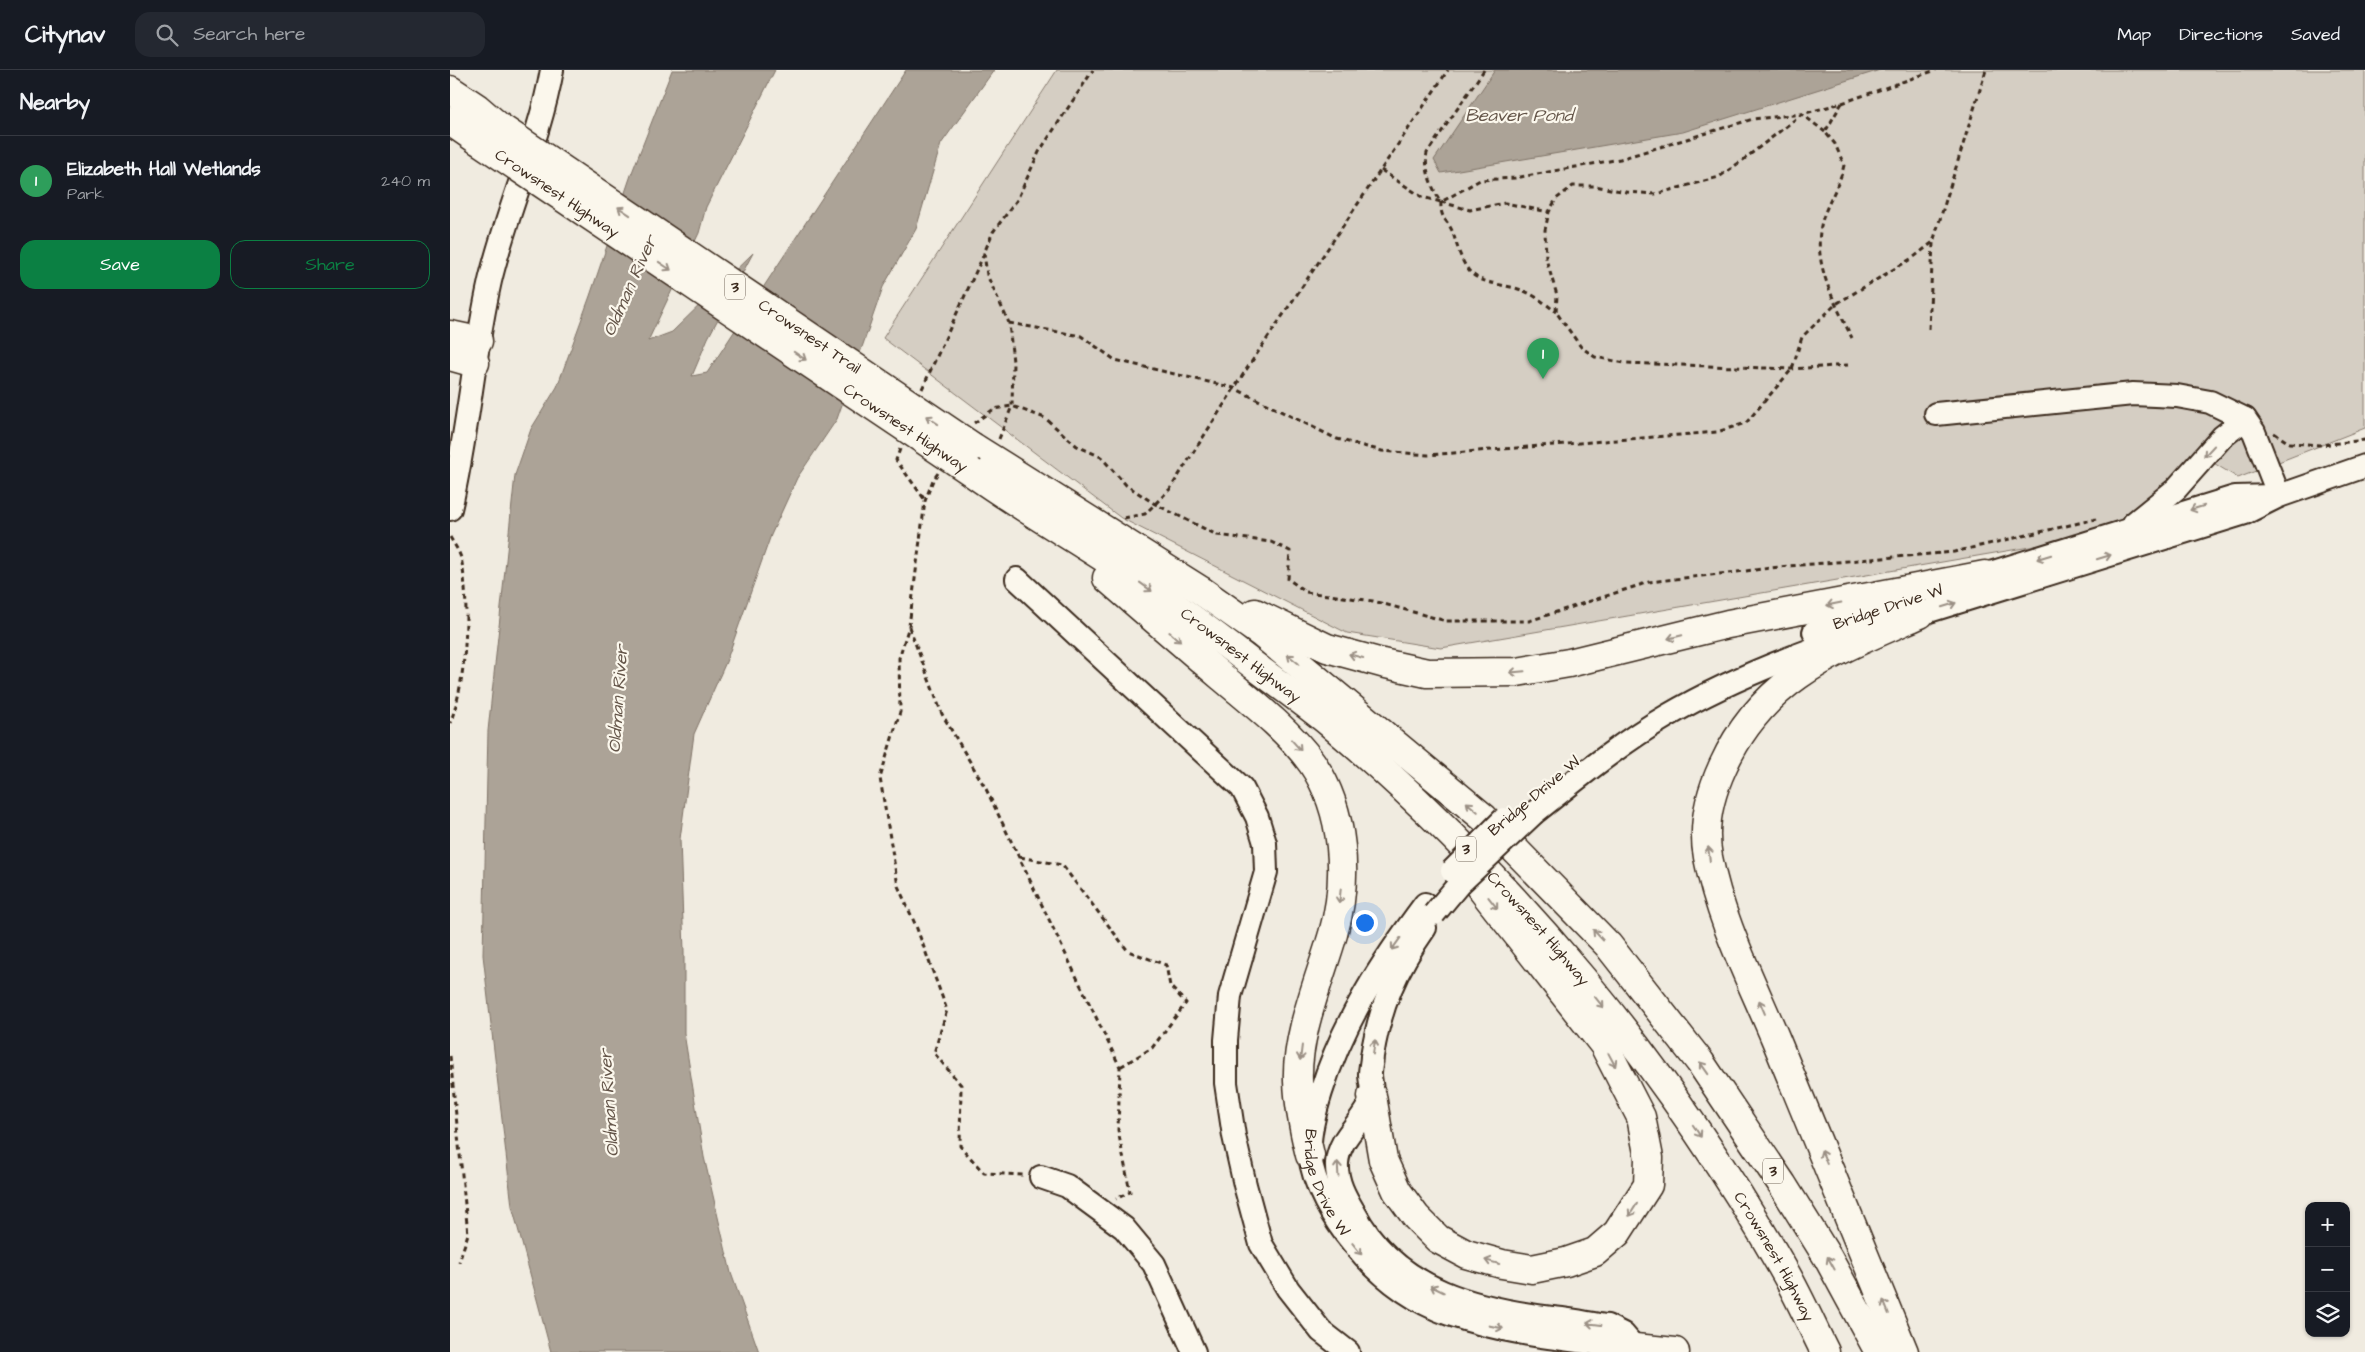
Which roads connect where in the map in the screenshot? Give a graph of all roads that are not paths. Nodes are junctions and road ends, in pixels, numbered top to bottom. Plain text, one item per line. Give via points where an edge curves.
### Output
1 (552, 70) edge
2 (450, 83) edge
3 (450, 90) edge
4 (477, 108) junction
5 (470, 129) edge
6 (450, 335) edge
7 (468, 354) edge
8 (1936, 414) dead end
9 (2249, 425) junction
10 (973, 449) junction
11 (2365, 466) edge
12 (2280, 496) junction
13 (1017, 504) junction
14 (450, 508) edge
15 (2123, 532) junction
16 (1985, 575) junction
17 (1017, 579) dead end
18 (1920, 614) junction
19 (1288, 692) junction
20 (1529, 808) junction
21 (1429, 909) junction
22 (1372, 1096) junction
23 (1310, 1155) junction
24 (1041, 1177) road end
25 (1634, 1350) edge
26 (1194, 1352) edge
27 (1348, 1352) edge
28 (1675, 1352) edge
29 (1825, 1352) edge
30 (1879, 1352) edge
31 (1904, 1352) edge

1 - 7 street via 540,123
2 - 4 highway
3 - 4 highway, Crowsnest Trail / 3
4 - 5 highway, Crowsnest Trail / 3
5 - 10 highway, Crowsnest Trail / 3, bridge
6 - 7 highway
7 - 14 street via 461,456
8 - 9 street via 2132,394 2177,396 2210,402
9 - 12 street
9 -> 15 street via 2222,437 2176,489
10 - 13 highway, Crowsnest Highway / 3
16 -> 10 highway via 1728,624 1569,663 1517,672 1428,673 1327,648 1279,626
30 -> 10 highway, Crowsnest Highway / 3 via 1828,1258 1700,1062 1608,946 1484,818 1261,633 1200,590
11 - 12 street, Bridge Drive W
12 -> 15 street, Bridge Drive W via 2234,496
18 -> 12 street, Bridge Drive W via 2245,513
13 -> 19 highway, Crowsnest Highway / 3 via 1122,570
13 -> 23 highway via 1258,707 1312,763 1329,797 1339,833 1343,868 1334,931 1302,1043 1298,1079
15 -> 16 street, Bridge Drive W
16 - 20 street, Bridge Drive W via 1828,627 1687,689 1602,741
17 - 27 street via 1242,788 1257,817 1265,842 1266,872 1230,996 1226,1040 1226,1083 1234,1136 1261,1244 1288,1289 1321,1332
18 - 20 street, Bridge Drive W via 1801,653 1749,674 1667,716
31 -> 18 highway via 1735,944 1708,855 1707,819 1714,785 1730,749 1747,722 1770,697 1835,651
19 -> 22 highway via 1449,850 1604,1046 1641,1117 1649,1158 1648,1185 1617,1233 1595,1252 1532,1269 1466,1254 1438,1239 1396,1191 1383,1160
19 -> 29 highway, Crowsnest Highway / 3 via 1330,724 1447,829 1570,965 1655,1074 1737,1191 1788,1277
20 - 21 street, Bridge Drive W, bridge via 1475,846 1445,878
22 -> 21 street, Bridge Drive W via 1370,1073 1384,1002
21 -> 23 street, Bridge Drive W via 1386,958 1345,1028 1317,1103
25 -> 22 street via 1623,1334 1607,1326 1505,1312 1454,1298 1419,1280 1390,1259 1361,1227 1340,1186 1337,1163 1342,1142 1362,1116
23 -> 25 street, Bridge Drive W via 1326,1203 1344,1232 1365,1257 1413,1298 1482,1324
24 - 26 street via 1067,1186 1124,1228 1154,1264
25 - 28 highway

